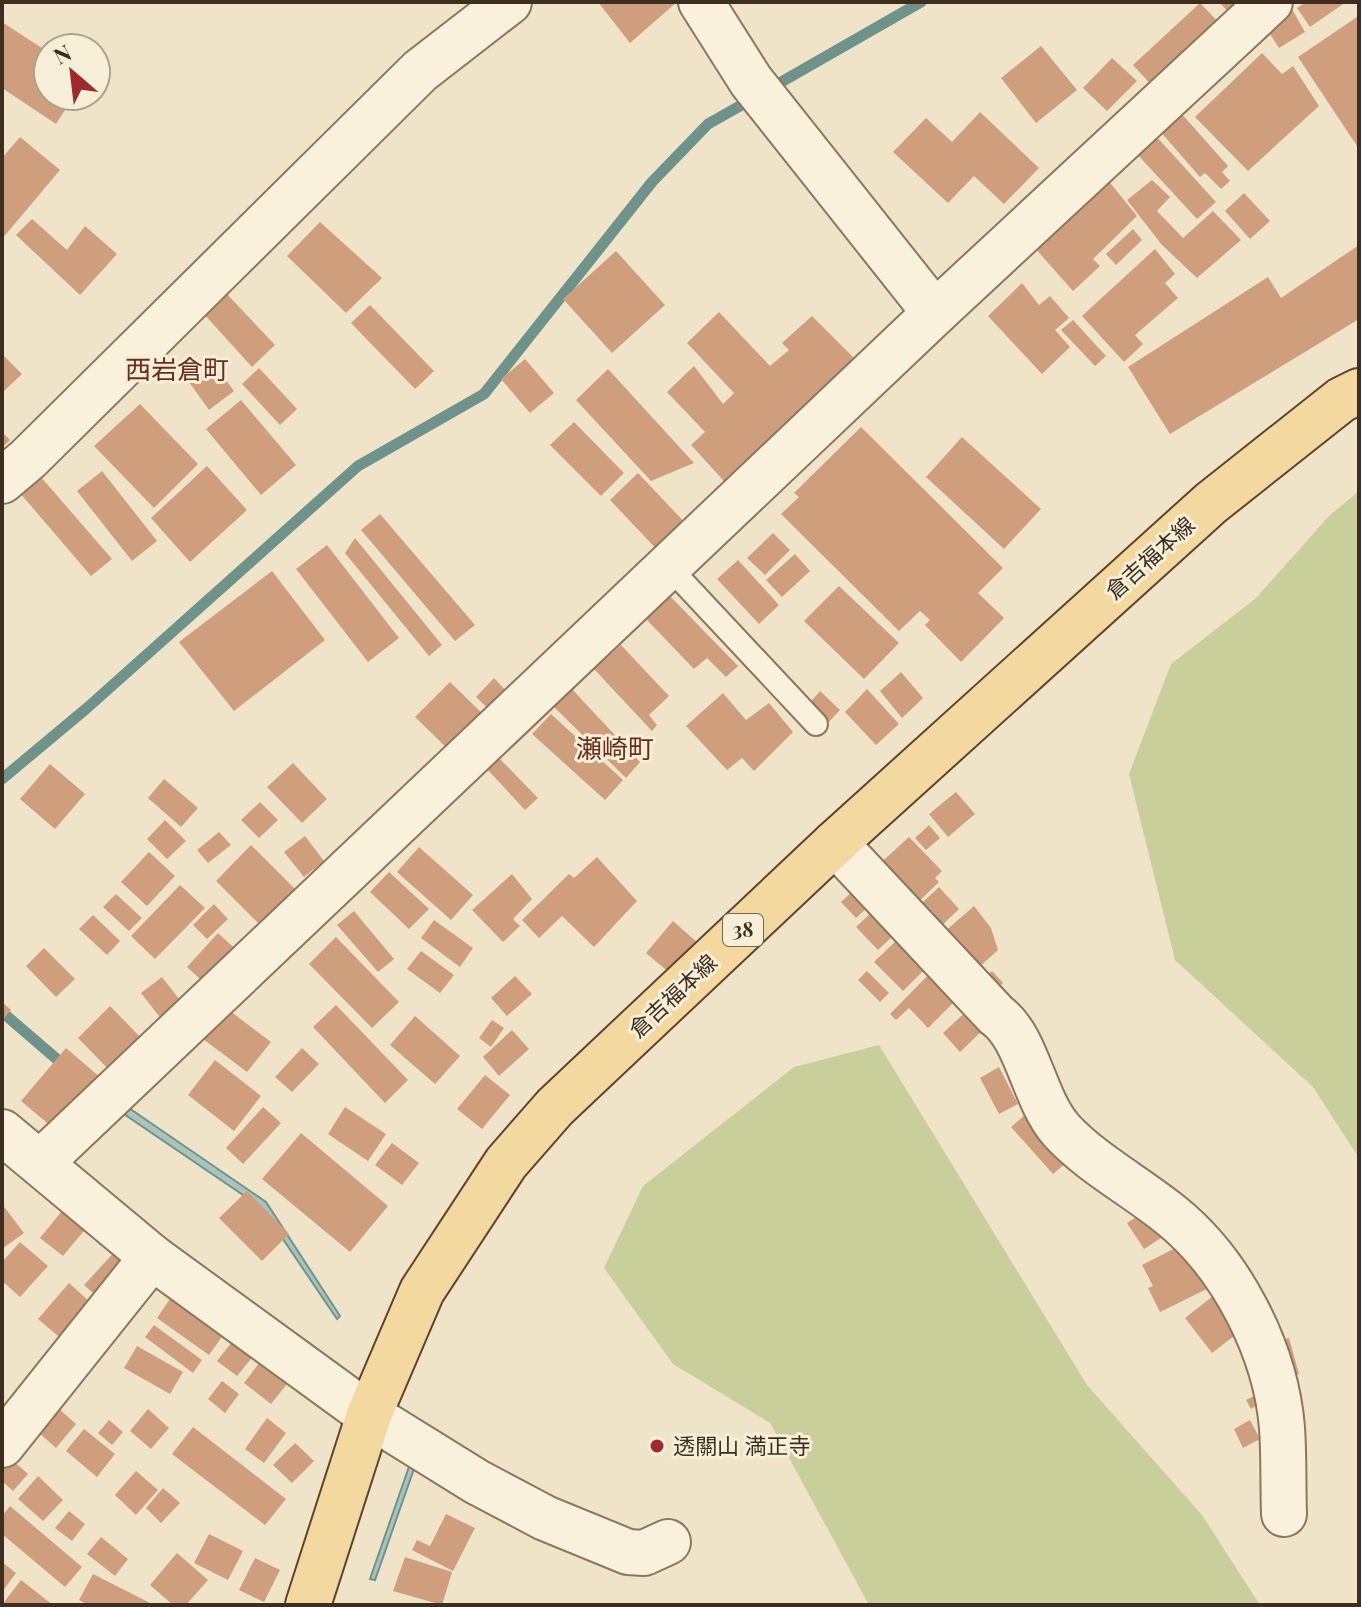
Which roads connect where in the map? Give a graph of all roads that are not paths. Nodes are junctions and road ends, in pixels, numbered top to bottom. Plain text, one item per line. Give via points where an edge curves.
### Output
1 (509, 2) edge
2 (701, 2) edge
3 (1270, 2) edge
4 (935, 313) junction
5 (1359, 391) edge
6 (2, 481) edge
7 (668, 566) junction
8 (816, 724) dead end
9 (835, 843) junction
10 (2, 1132) edge
11 (40, 1163) junction
12 (152, 1257) junction
13 (369, 1415) junction
14 (2, 1445) edge
15 (1284, 1514) dead end
16 (668, 1542) dead end
17 (308, 1605) edge

1 - 6 street via 420,71
2 - 4 street via 751,81
3 - 4 street
4 - 7 street
5 - 9 main road, 倉吉福本線 / 38 via 1211,503
7 - 8 lane
7 - 11 street
9 - 13 main road, 倉吉福本線 / 38 via 555,1107 506,1163 422,1291
9 - 15 street via 1006,1022 1036,1090 1061,1129 1175,1218 1233,1287 1266,1349 1282,1426
10 - 11 street
11 - 12 street
12 - 13 street
12 - 14 street
13 - 16 street via 513,1485 545,1518 628,1552 644,1553
13 - 17 main road, 倉吉福本線 / 38

